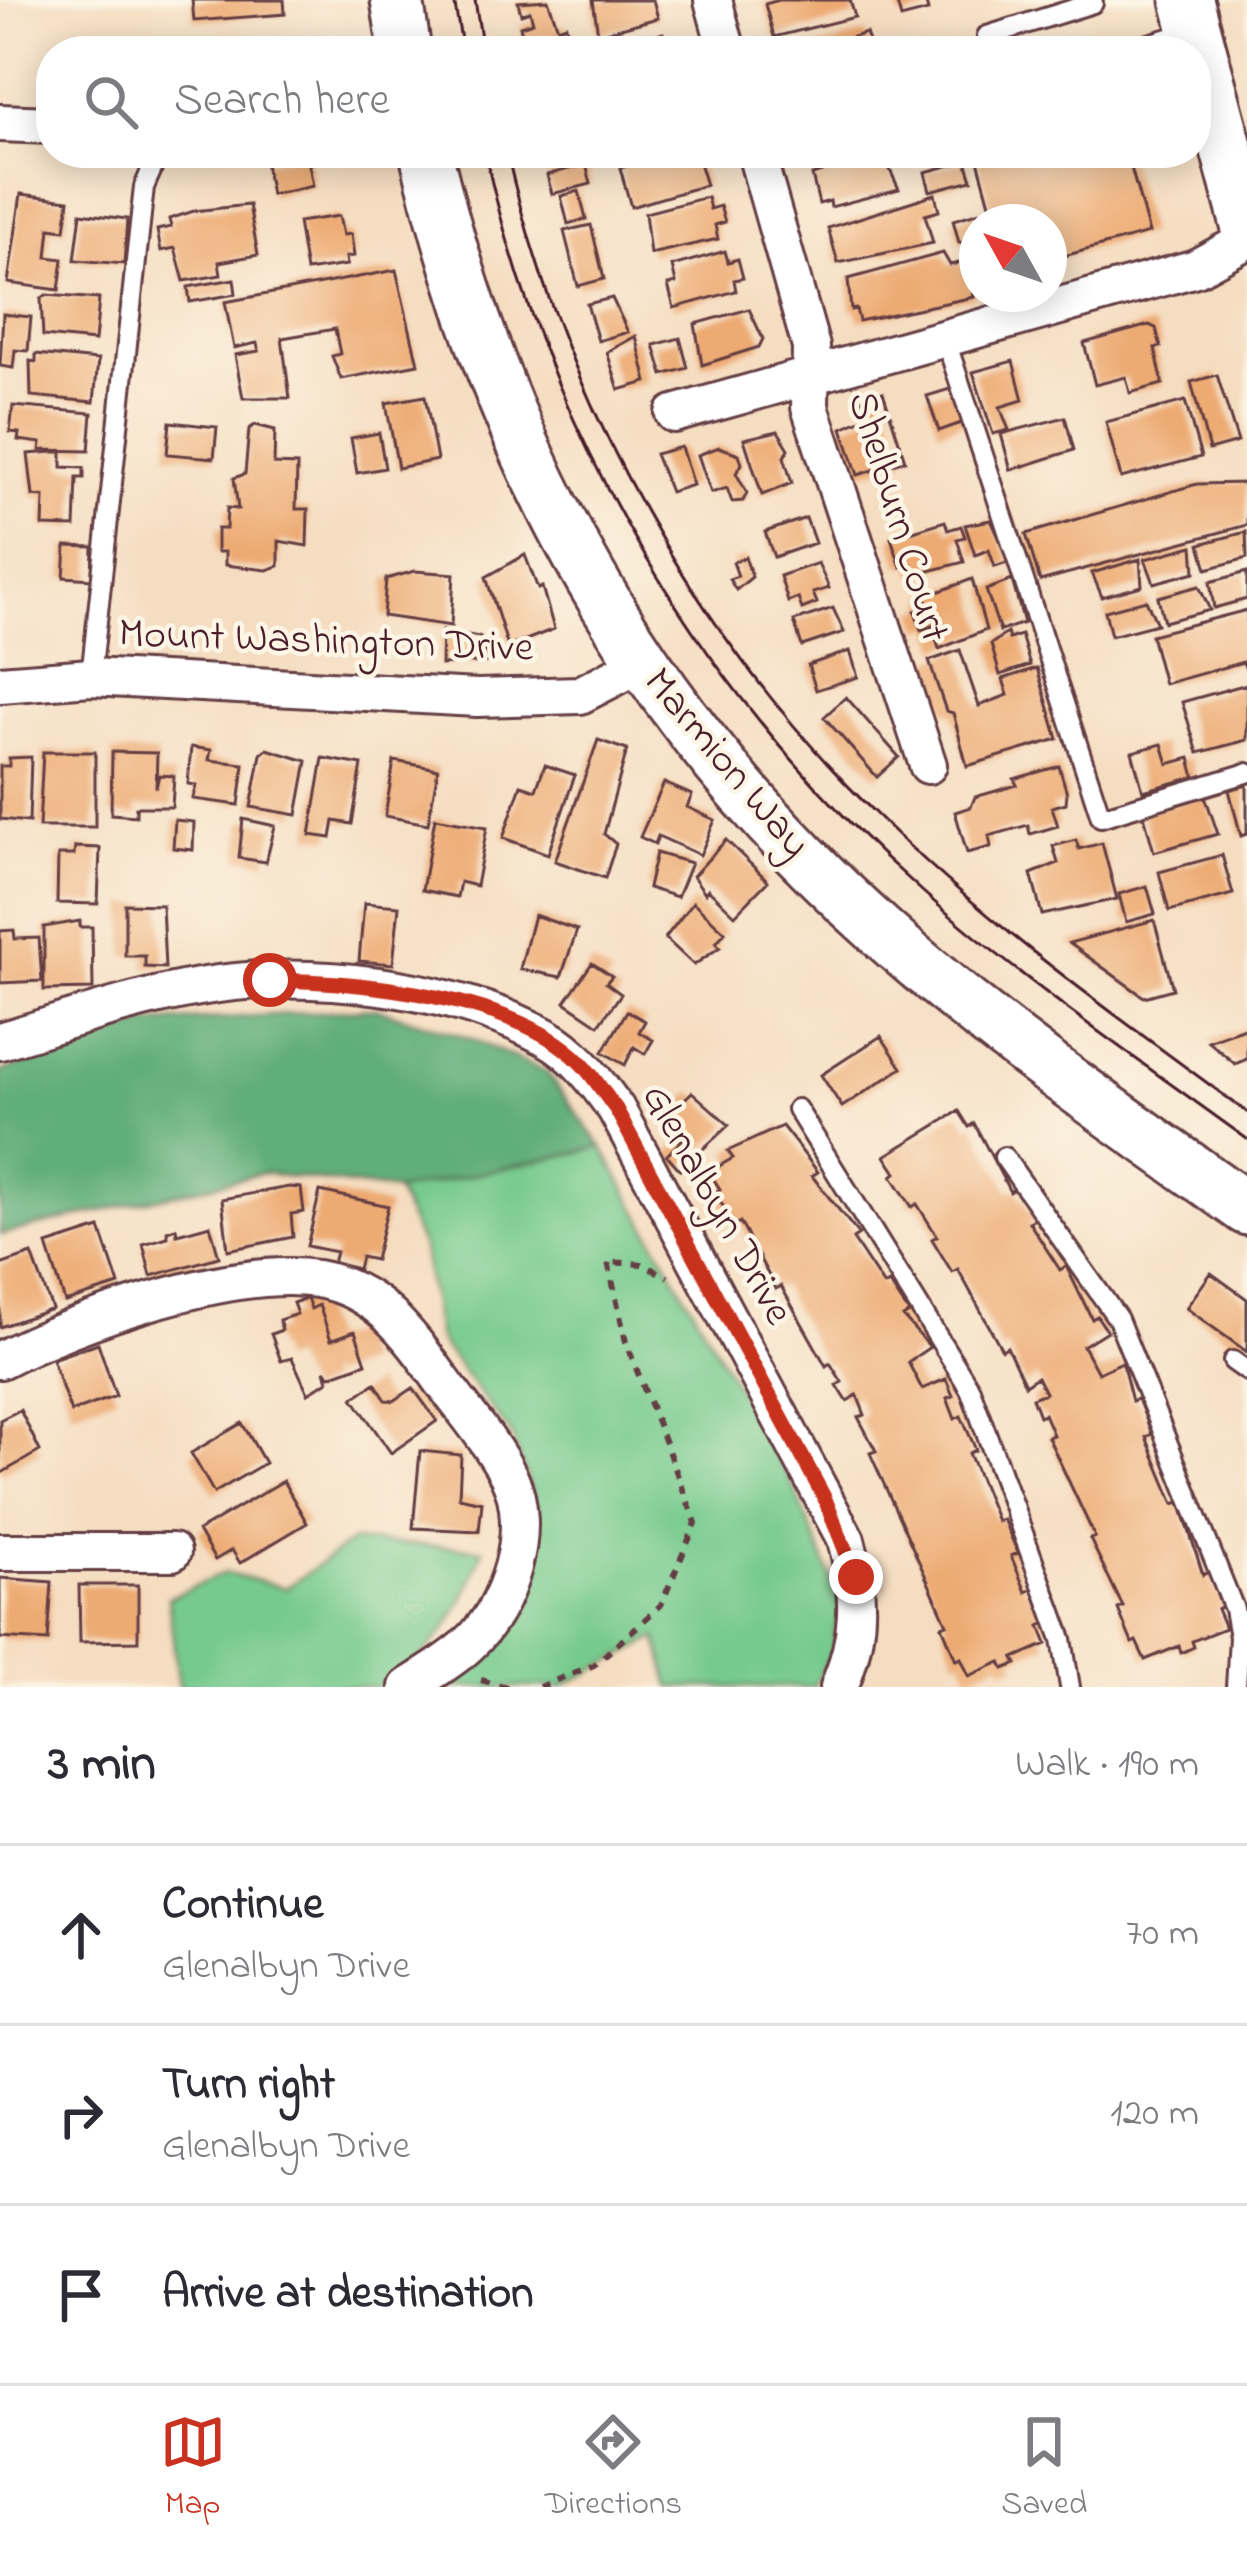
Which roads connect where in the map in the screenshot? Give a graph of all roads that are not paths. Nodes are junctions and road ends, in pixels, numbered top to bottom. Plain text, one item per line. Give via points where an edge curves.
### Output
1 (397, 0) edge
2 (713, 0) edge
3 (1093, 3) dead end
4 (1191, 15) edge
5 (403, 36) edge
6 (723, 36) edge
7 (987, 36) edge
8 (1152, 36) edge
9 (1211, 90) edge
10 (0, 123) edge
11 (36, 124) edge
12 (154, 168) edge
13 (430, 168) edge
14 (760, 168) edge
15 (1247, 225) edge
16 (1247, 240) edge
17 (946, 341) junction
18 (811, 375) junction
19 (674, 414) dead end
20 (641, 663) junction
21 (92, 677) junction
22 (0, 684) edge
23 (928, 765) dead end
24 (1247, 773) edge
25 (0, 1040) edge
26 (796, 1109) dead end
27 (1004, 1157) dead end
28 (1247, 1209) edge
29 (0, 1360) edge
30 (0, 1552) edge
31 (172, 1552) dead end
32 (408, 1687) edge
33 (839, 1687) edge
34 (1070, 1687) edge
35 (1236, 1687) edge

1 - 5 street
2 - 6 street
3 - 7 lane
4 - 8 lane
9 - 15 street
10 - 11 street
12 - 21 lane via 141,210
13 - 20 street, Marmion Way via 468,307 515,434 565,538
14 - 18 street, Shelburn Court via 811,347
16 - 17 street via 1196,268
17 - 18 street
17 - 24 lane via 1101,817
18 - 19 street
18 - 23 street, Shelburn Court via 810,407
20 - 21 street, Mount Washington Drive via 580,694 477,698
20 - 28 street, Marmion Way via 740,793 879,931 991,1024
21 - 22 street, Mount Washington Drive
25 - 33 street, Glenalbyn Drive via 145,1000 270,980 392,989 483,1012 548,1038 581,1063 616,1109 846,1540 859,1615
26 - 34 lane via 970,1389 1062,1639
27 - 35 lane via 1118,1319 1234,1609
29 - 32 street via 45,1337 210,1288 316,1279 376,1303 402,1325 502,1464 518,1504 505,1590 488,1622
30 - 31 street

